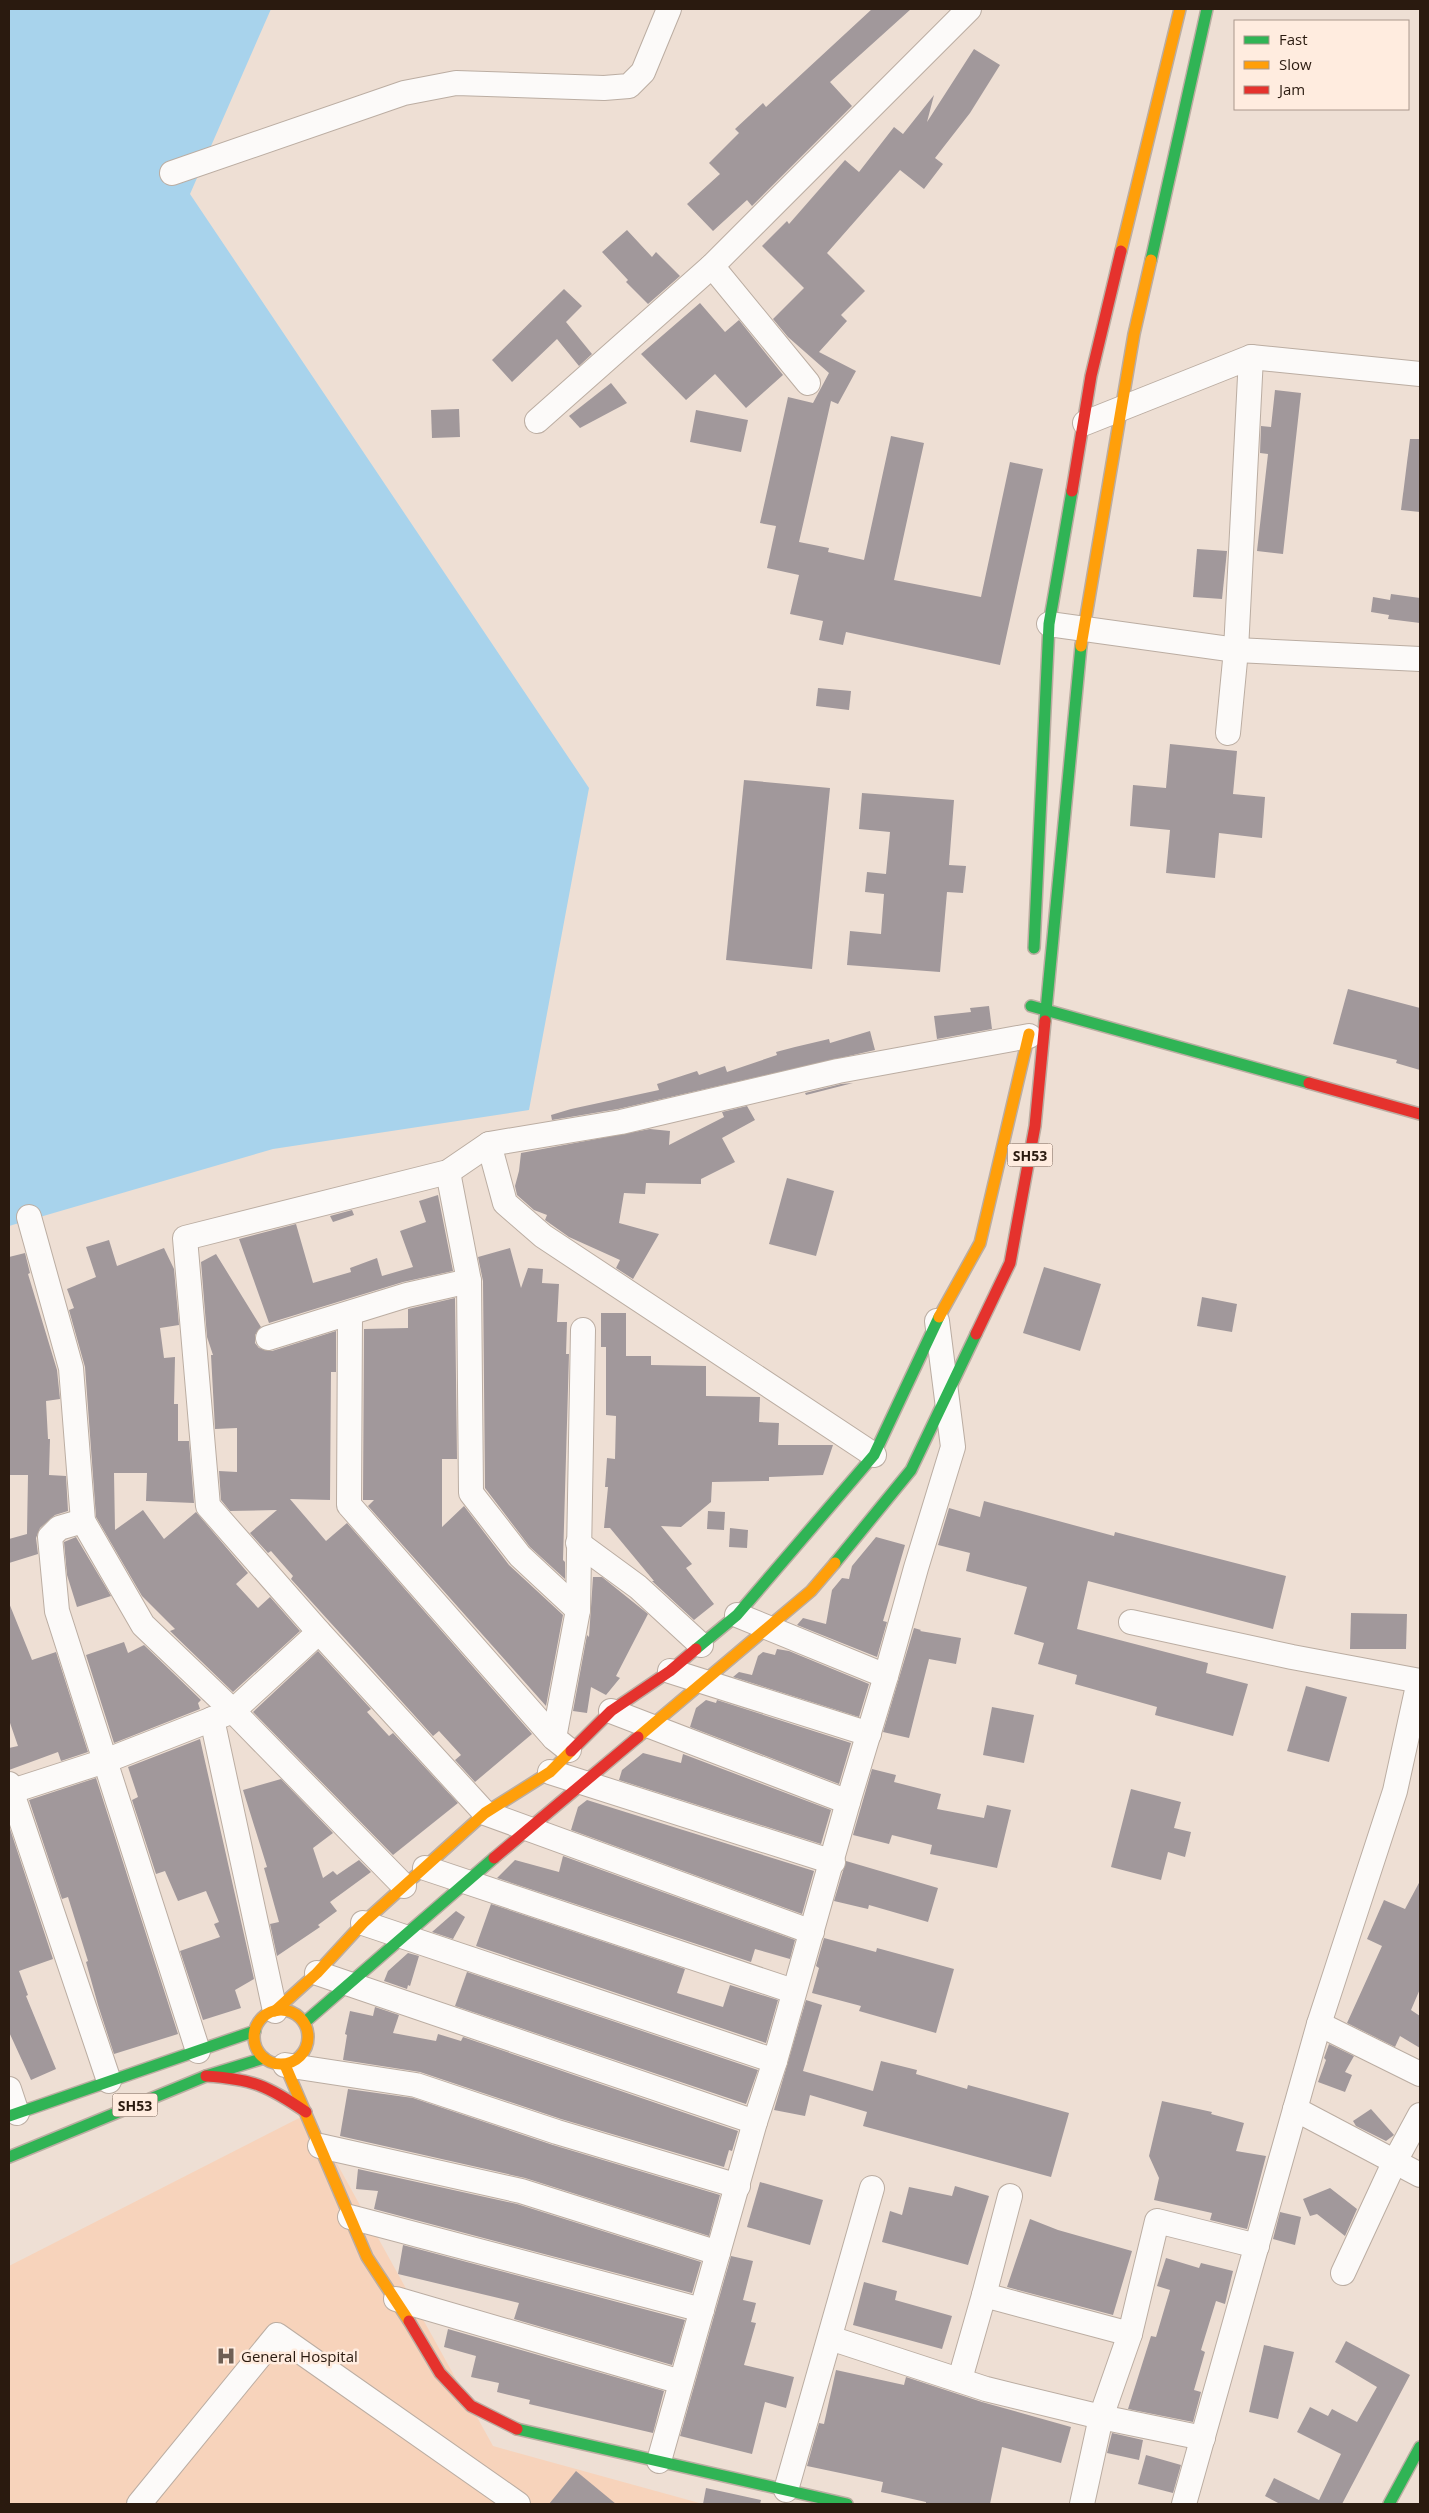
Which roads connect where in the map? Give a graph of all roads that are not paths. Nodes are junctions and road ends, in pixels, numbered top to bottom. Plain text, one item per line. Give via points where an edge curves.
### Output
1 (669, 9) edge
2 (969, 9) edge
3 (1180, 9) edge
4 (1207, 9) edge
5 (172, 173) dead end
6 (712, 266) junction
7 (1250, 357) junction
8 (1420, 374) edge
9 (808, 384) dead end
10 (1121, 408) junction
11 (537, 421) dead end
12 (1085, 423) junction
13 (1049, 624) junction
14 (1084, 629) junction
15 (1236, 650) junction
16 (1420, 659) edge
17 (1228, 733) dead end
18 (1034, 957) dead end
19 (1046, 1010) junction
20 (1030, 1016) junction
21 (1420, 1114) edge
22 (489, 1144) junction
23 (448, 1172) junction
24 (29, 1217) dead end
25 (469, 1281) junction
26 (350, 1314) junction
27 (937, 1321) junction
28 (583, 1330) dead end
29 (268, 1338) dead end
30 (946, 1396) junction
31 (874, 1456) junction
32 (83, 1521) junction
33 (578, 1543) junction
34 (578, 1610) junction
35 (737, 1614) junction
36 (1131, 1622) dead end
37 (768, 1627) junction
38 (319, 1632) junction
39 (701, 1645) junction
40 (670, 1671) junction
41 (886, 1676) junction
42 (704, 1681) junction
43 (1419, 1681) edge
44 (611, 1710) junction
45 (222, 1715) junction
46 (650, 1726) junction
47 (869, 1734) junction
48 (562, 1744) junction
49 (105, 1761) junction
50 (550, 1772) junction
51 (584, 1782) junction
52 (10, 1789) edge
53 (848, 1802) junction
54 (485, 1813) junction
55 (528, 1829) junction
56 (832, 1862) junction
57 (425, 1868) junction
58 (466, 1881) junction
59 (404, 1886) junction
60 (363, 1923) junction
61 (812, 1932) junction
62 (403, 1936) junction
63 (318, 1973) junction
64 (349, 1984) junction
65 (793, 1991) junction
66 (275, 2011) junction
67 (305, 2022) junction
68 (1319, 2024) junction
69 (255, 2030) junction
70 (198, 2051) junction
71 (775, 2060) junction
72 (274, 2061) junction
73 (1420, 2074) edge
74 (206, 2076) junction
75 (109, 2081) junction
76 (9, 2089) edge
77 (1295, 2109) junction
78 (306, 2112) junction
79 (13, 2114) edge
80 (1420, 2115) edge
81 (755, 2122) junction
82 (320, 2146) junction
83 (9, 2157) edge
84 (1394, 2162) junction
85 (1420, 2175) edge
86 (738, 2186) junction
87 (872, 2188) dead end
88 (1010, 2196) dead end
89 (350, 2217) junction
90 (1256, 2246) junction
91 (718, 2253) junction
92 (1343, 2273) dead end
93 (984, 2295) junction
94 (396, 2299) junction
95 (702, 2310) junction
96 (1130, 2334) junction
97 (830, 2338) junction
98 (960, 2379) junction
99 (681, 2382) junction
100 (1101, 2417) junction
101 (1203, 2438) junction
102 (1420, 2447) edge
103 (659, 2462) junction
104 (786, 2490) junction
105 (139, 2504) edge
106 (518, 2504) edge
107 (847, 2504) edge
108 (1082, 2504) edge
109 (1184, 2504) edge
110 (1389, 2504) edge

1 - 5 street via 642,72 629,86 456,83 404,93
2 - 6 street
3 - 12 main road via 1091,376
4 - 10 main road, SH53 via 1134,334
6 - 9 street
6 - 11 street
7 - 8 street
7 - 10 street
7 - 15 street
10 - 12 street
10 - 14 main road, SH53
12 - 13 main road
13 - 14 street
13 - 18 main road
14 - 15 street
14 - 19 main road, SH53 via 1077,673
15 - 16 street
15 - 17 street
19 - 20 main road
19 - 21 main road
19 - 30 main road, SH53 via 1035,1126 1010,1263
20 - 22 street via 838,1071 621,1122
20 - 27 main road, SH53 via 980,1243
22 - 23 street
22 - 31 street via 505,1203 543,1236
23 - 25 street
23 - 38 street via 185,1238 208,1506
24 - 32 street via 71,1368
25 - 26 street
25 - 34 street via 471,1493 520,1556
26 - 29 street
26 - 48 street via 349,1506
27 - 30 street
27 - 31 main road, SH53
28 - 33 street
30 - 37 main road, SH53 via 911,1470 810,1591
30 - 41 street via 953,1447
31 - 35 main road, SH53
32 - 45 street via 143,1625
32 - 49 street via 59,1528 50,1537 57,1611
33 - 34 street
33 - 39 street via 638,1587
34 - 48 street
35 - 37 street
35 - 39 main road, SH53
36 - 43 street
37 - 41 street
37 - 42 main road, SH53
38 - 45 street
38 - 54 street
39 - 40 main road, SH53
40 - 42 street
40 - 44 main road, SH53
41 - 47 street
42 - 46 main road, SH53
42 - 47 street
43 - 68 street via 1395,1791
44 - 46 street
44 - 48 main road, SH53
45 - 49 street
45 - 59 street
45 - 66 street
46 - 51 main road, SH53
46 - 53 street
47 - 53 street
48 - 50 main road, SH53
49 - 52 street
49 - 70 street
50 - 51 street
50 - 54 main road, SH53
51 - 55 main road, SH53
51 - 56 street
52 - 75 street
53 - 56 street
54 - 55 street
54 - 57 main road, SH53
55 - 58 main road, SH53
55 - 61 street
56 - 61 street
57 - 58 street
57 - 59 main road, SH53
58 - 62 main road, SH53
58 - 65 street
59 - 60 main road, SH53
60 - 62 street
60 - 63 main road, SH53
61 - 65 street
62 - 64 main road, SH53
62 - 71 street
63 - 64 street
63 - 66 main road, SH53
64 - 67 main road, SH53
64 - 81 street
65 - 71 street
66 - 67 main road via 290,2012
66 - 69 main road via 264,2016
67 - 72 main road via 309,2040 307,2049 301,2056
68 - 73 street
68 - 77 street
69 - 70 main road, SH53
69 - 72 main road via 256,2048
70 - 75 main road, SH53
71 - 81 street
72 - 74 main road, SH53
72 - 78 main road
72 - 86 street via 416,2085 576,2138
74 - 78 main road via 239,2078 274,2090
74 - 83 main road, SH53
75 - 79 main road, SH53
76 - 79 street
77 - 84 street
77 - 90 street
78 - 82 main road
80 - 84 street
81 - 86 street
82 - 89 main road
82 - 91 street via 520,2191
84 - 85 street
84 - 92 street
86 - 91 street
87 - 97 street
88 - 93 street
89 - 94 main road via 368,2257
89 - 95 street
90 - 96 street via 1157,2221
90 - 101 street
91 - 95 street
93 - 96 street
93 - 98 street
94 - 99 street
94 - 103 main road via 440,2373 471,2406 511,2428
95 - 99 street
96 - 100 street
97 - 98 street
97 - 104 street
98 - 100 street via 986,2389
99 - 103 street
100 - 101 street
100 - 108 street
101 - 109 street
102 - 110 main road
103 - 104 main road
104 - 107 main road
105 - 106 street via 277,2335

